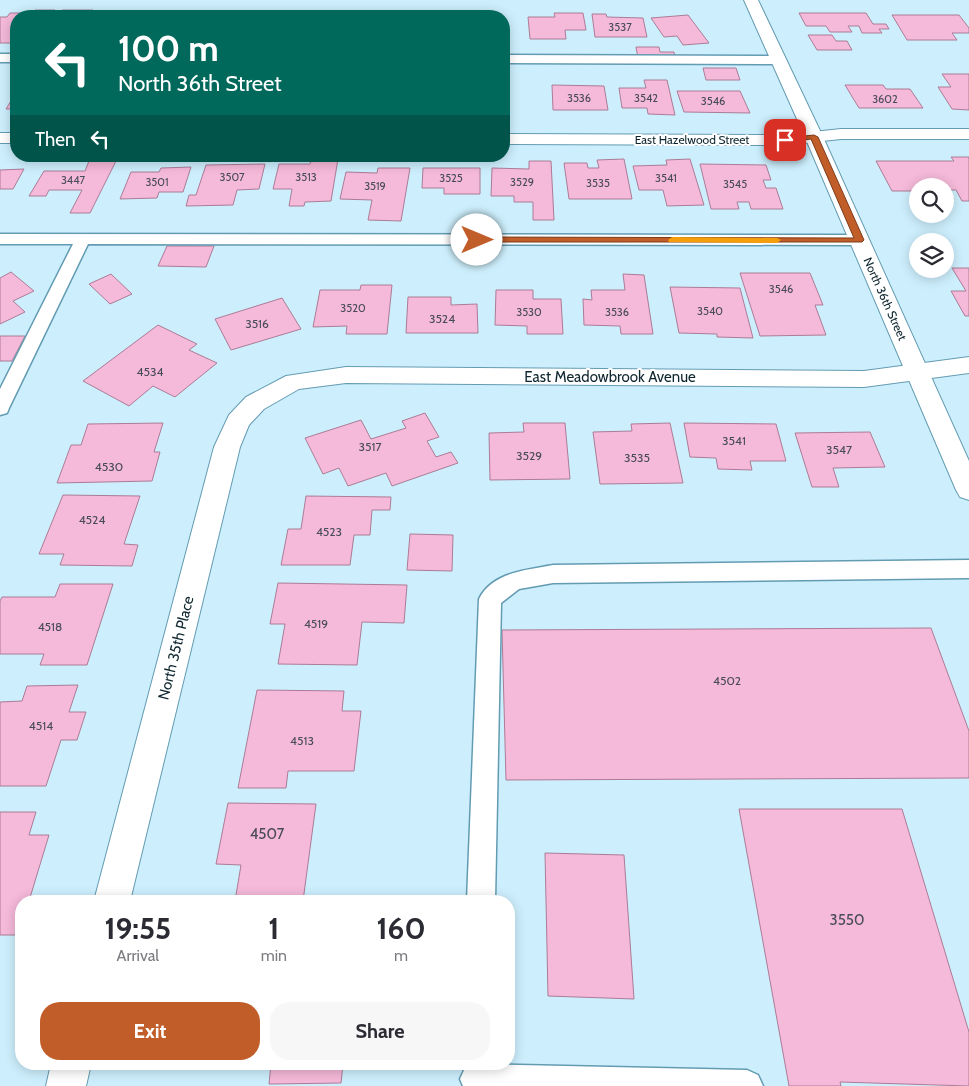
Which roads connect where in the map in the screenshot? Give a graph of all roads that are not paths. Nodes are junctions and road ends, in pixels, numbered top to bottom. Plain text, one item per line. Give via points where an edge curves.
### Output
1 (751, 0) edge
2 (510, 59) edge
3 (778, 60) junction
4 (969, 134) edge
5 (814, 137) junction
6 (510, 139) edge
7 (0, 239) edge
8 (82, 239) junction
9 (859, 240) junction
10 (969, 365) edge
11 (917, 372) junction
12 (255, 403) joint
13 (0, 408) edge
14 (969, 490) edge
15 (969, 569) edge
16 (114, 895) edge
17 (481, 895) edge
18 (70, 1070) edge
19 (476, 1076) edge
20 (66, 1086) edge
21 (747, 1086) edge

1 - 3 street, North 36th Street
2 - 3 lane
3 - 5 street, North 36th Street
4 - 5 street, East Hazelwood Street
5 - 6 street, East Hazelwood Street via 785,140
5 - 9 street, North 36th Street
7 - 8 lane
8 - 9 lane
8 - 13 lane
9 - 11 street, North 36th Street
10 - 11 street, East Meadowbrook Avenue
11 - 12 street, East Meadowbrook Avenue via 864,379 346,375 294,382
11 - 14 street, North 36th Street
12 - 16 street, North 35th Place via 238,421 227,447
15 - 17 lane via 553,574 513,581 490,599
18 - 20 street
19 - 21 lane

